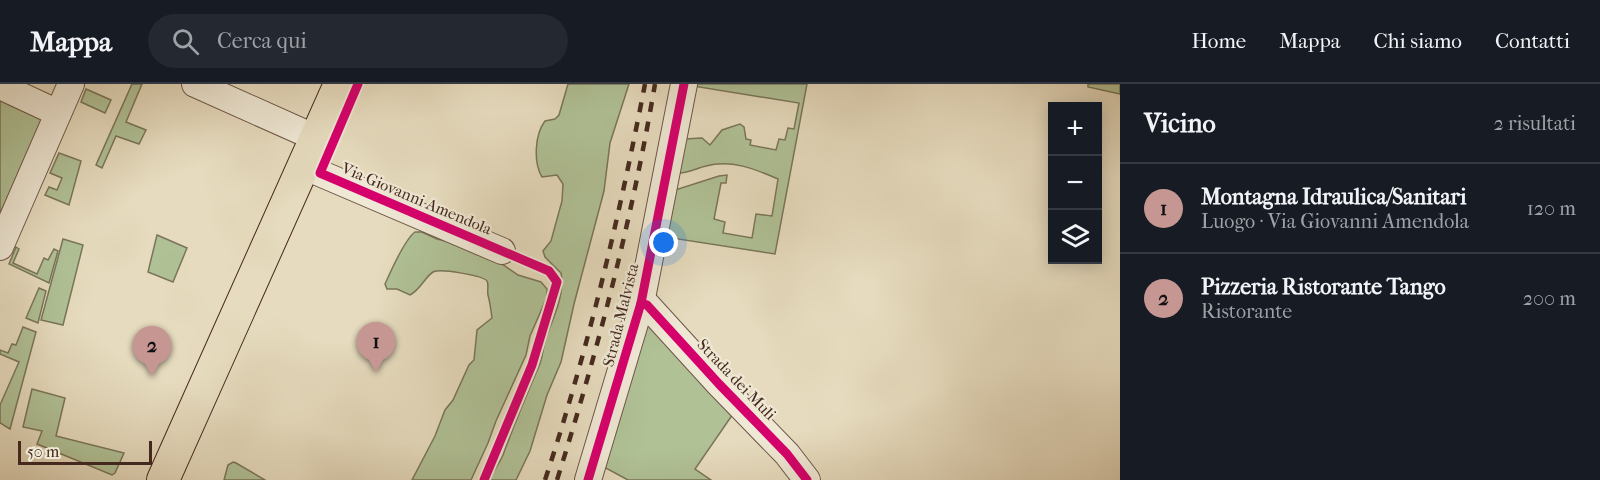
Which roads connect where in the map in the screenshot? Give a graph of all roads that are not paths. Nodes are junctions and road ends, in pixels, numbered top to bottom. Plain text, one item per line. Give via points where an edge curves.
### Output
1 (71, 84) edge
2 (195, 84) edge
3 (340, 84) edge
4 (684, 84) edge
5 (0, 86) edge
6 (58, 112) junction
7 (310, 152) junction
8 (0, 246) edge
9 (502, 251) dead end
10 (641, 303) junction
11 (163, 480) edge
12 (588, 480) edge
13 (807, 480) edge

1 - 6 street
2 - 7 street, Via Giovanni Amendola
3 - 7 main road
4 - 10 street, Strada Malvista
5 - 6 street
6 - 8 street
7 - 9 street, Via Giovanni Amendola
7 - 11 main road
10 - 12 street, Strada Malvista
10 - 13 street, Strada dei Muli via 775,440

